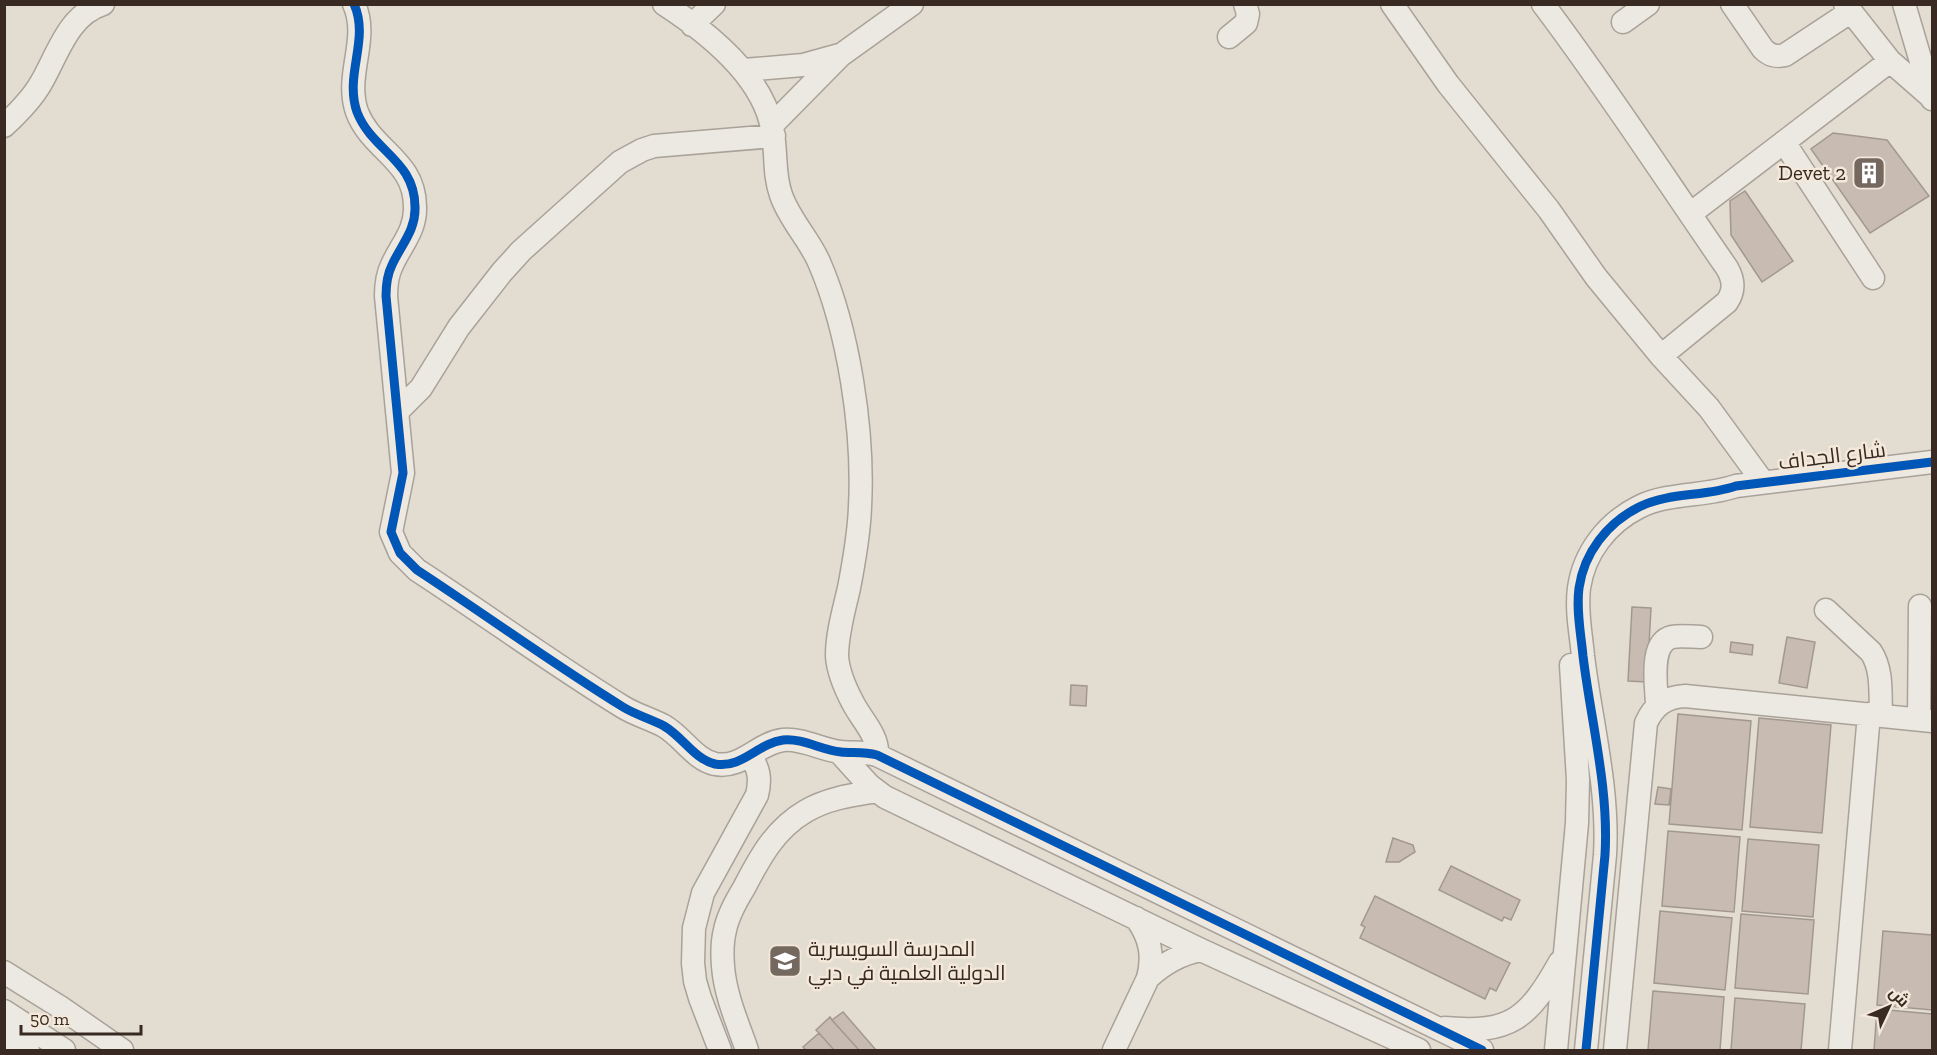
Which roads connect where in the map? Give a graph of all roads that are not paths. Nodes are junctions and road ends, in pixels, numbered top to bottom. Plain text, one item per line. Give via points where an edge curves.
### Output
1 (103, 4) edge
2 (354, 4) edge
3 (664, 4) edge
4 (714, 4) edge
5 (912, 4) edge
6 (1245, 4) edge
7 (1392, 4) edge
8 (1543, 4) edge
9 (1648, 4) edge
10 (1732, 4) edge
11 (1904, 4) edge
12 (1847, 8) edge
13 (1623, 22) dead end
14 (692, 25) junction
15 (1229, 37) dead end
16 (841, 55) junction
17 (1890, 61) junction
18 (744, 70) junction
19 (1931, 98) edge
20 (4, 126) edge
21 (773, 131) junction
22 (1784, 142) junction
23 (1690, 214) junction
24 (1873, 278) dead end
25 (1661, 356) junction
26 (397, 412) junction
27 (1932, 462) edge
28 (1763, 482) junction
29 (1736, 486) junction
30 (1920, 606) dead end
31 (1826, 610) dead end
32 (1701, 637) dead end
33 (1657, 706) junction
34 (1875, 715) junction
35 (1926, 720) edge
36 (839, 752) junction
37 (877, 755) junction
38 (750, 756) junction
39 (877, 791) junction
40 (1136, 918) junction
41 (1220, 923) junction
42 (1192, 945) junction
43 (1564, 956) junction
44 (1150, 970) junction
45 (4, 972) edge
46 (4, 1011) edge
47 (1434, 1027) junction
48 (4, 1036) edge
49 (28, 1050) edge
50 (64, 1050) edge
51 (122, 1050) edge
52 (720, 1050) edge
53 (747, 1050) edge
54 (1114, 1050) edge
55 (1419, 1050) edge
56 (1482, 1050) edge
57 (1556, 1050) edge
58 (1586, 1050) edge
59 (1615, 1050) edge
60 (1840, 1050) edge

1 - 20 street via 68,31 40,85
2 - 26 street via 360,21 353,74 355,105 369,133 406,173 416,203 410,234 392,264 386,285
3 - 14 street
4 - 14 street
5 - 16 street
6 - 15 street via 1246,23
7 - 25 street via 1448,84
8 - 23 street
9 - 13 street
10 - 12 street via 1764,49 1779,56
11 - 19 street
12 - 17 street
14 - 18 street
16 - 18 street via 803,65
16 - 21 street
17 - 19 street
17 - 22 street
18 - 21 street via 759,94
21 - 26 street via 654,146 620,162 502,272 450,339 421,388
21 - 37 street via 778,188 819,261 848,362 860,464 860,507 837,660 845,687 875,740
22 - 23 street
22 - 24 street
23 - 25 street via 1727,268 1733,288 1727,302
25 - 28 street via 1709,408
26 - 38 street via 403,473 391,532 408,562 622,706 665,727 707,762 729,765
27 - 28 street, شارع الجداف
28 - 29 street, شارع الجداف
29 - 43 street via 1668,489 1621,503 1586,538 1572,568 1568,601 1578,802
29 - 58 street via 1653,501 1633,511 1604,534 1583,572 1579,617 1606,823
30 - 35 street
31 - 34 street via 1876,659
32 - 33 street via 1672,637 1660,645 1656,657
33 - 34 street via 1685,696
33 - 59 street via 1646,723
34 - 35 street
34 - 60 street
36 - 37 street
36 - 38 street via 784,740 765,745
36 - 39 street
37 - 41 street
38 - 52 street via 760,778 757,795 703,893 694,928 695,981
39 - 40 street
39 - 53 street via 821,803 782,828 762,853 730,914 723,944 724,981
40 - 42 street
40 - 44 street via 1146,934
41 - 42 street
41 - 47 street
42 - 44 street via 1178,957
42 - 55 street
43 - 47 street via 1541,995 1517,1018 1481,1030
43 - 57 street
44 - 54 street
45 - 51 street
46 - 50 street
47 - 56 street
48 - 49 street

